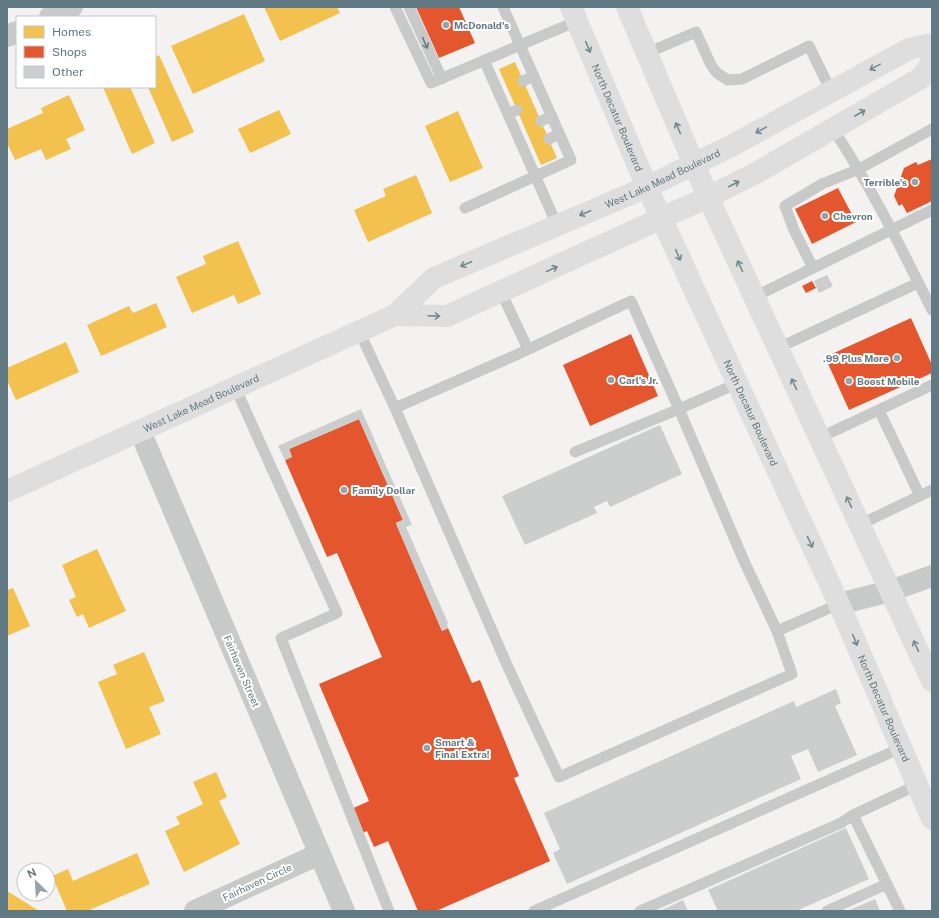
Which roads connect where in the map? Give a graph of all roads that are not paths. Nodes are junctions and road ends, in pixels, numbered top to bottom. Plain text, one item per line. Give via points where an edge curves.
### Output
1 (72, 7) edge
2 (394, 7) edge
3 (409, 7) edge
4 (503, 7) edge
5 (627, 7) edge
6 (574, 14) edge
7 (52, 16) edge
8 (932, 44) edge
9 (520, 45) junction
10 (647, 54) junction
11 (484, 60) junction
12 (932, 62) edge
13 (534, 76) junction
14 (442, 79) junction
15 (523, 81) dead end
16 (831, 91) junction
17 (543, 98) junction
18 (533, 102) dead end
19 (552, 116) junction
20 (541, 121) dead end
21 (833, 129) junction
22 (932, 129) edge
23 (560, 134) junction
24 (549, 139) dead end
25 (693, 164) junction
26 (859, 169) junction
27 (536, 176) junction
28 (647, 187) junction
29 (708, 198) junction
30 (465, 208) dead end
31 (932, 210) edge
32 (662, 220) junction
33 (557, 225) junction
34 (892, 230) junction
35 (813, 268) junction
36 (918, 283) junction
37 (501, 292) junction
38 (754, 297) junction
39 (932, 310) edge
40 (395, 315) junction
41 (359, 331) junction
42 (778, 348) junction
43 (528, 349) junction
44 (736, 384) junction
45 (932, 384) edge
46 (235, 387) junction
47 (395, 408) junction
48 (679, 409) junction
49 (879, 410) junction
50 (140, 431) junction
51 (820, 438) junction
52 (575, 452) dead end
53 (932, 490) edge
54 (7, 491) edge
55 (920, 496) junction
56 (859, 524) junction
57 (932, 576) edge
58 (890, 591) junction
59 (839, 604) junction
60 (777, 631) junction
61 (932, 681) edge
62 (902, 748) junction
63 (917, 785) junction
64 (853, 815) junction
65 (932, 819) edge
66 (319, 854) junction
67 (887, 884) junction
68 (195, 911) edge
69 (344, 911) edge
70 (388, 911) edge
71 (534, 911) edge
72 (640, 911) edge
73 (827, 911) edge
74 (900, 911) edge

1 - 7 street
2 - 14 lane via 431,83
3 -> 14 lane
4 - 9 lane
5 - 10 main road
6 - 9 lane
6 -> 28 main road, North Decatur Boulevard
8 -> 16 main road, West Lake Mead Boulevard via 909,49
9 - 11 lane
9 - 13 lane
10 - 16 lane via 696,32 711,65 717,73 728,80 742,79 808,46
25 -> 10 main road
11 - 14 lane
11 - 27 lane via 513,112 529,148
21 -> 12 main road, West Lake Mead Boulevard via 921,78
13 - 15 lane
13 - 17 lane
16 -> 25 main road, West Lake Mead Boulevard
17 - 18 lane
17 - 19 lane
19 - 20 lane
19 - 23 lane
21 - 26 lane
29 -> 21 main road, West Lake Mead Boulevard
22 - 26 lane
23 - 24 lane
23 - 27 lane via 571,160
25 - 28 main road, West Lake Mead Boulevard
25 - 29 main road
26 - 34 lane
26 - 35 lane via 822,184 785,206
27 - 30 lane
27 - 33 lane
28 - 32 main road, North Decatur Boulevard
28 -> 33 main road, West Lake Mead Boulevard
29 - 32 main road, West Lake Mead Boulevard
38 -> 29 main road
31 - 34 lane
37 -> 32 main road, West Lake Mead Boulevard
32 -> 44 main road, North Decatur Boulevard
33 -> 40 main road, West Lake Mead Boulevard via 434,278
34 - 35 lane
34 - 36 lane
35 - 38 lane
36 - 39 lane
36 - 42 lane
40 -> 37 main road, West Lake Mead Boulevard via 447,316
37 - 43 lane
38 - 42 main road
40 - 41 main road, West Lake Mead Boulevard
41 - 46 main road, West Lake Mead Boulevard
41 - 47 lane
51 -> 42 main road
43 - 47 lane
43 - 48 lane via 631,301
44 - 48 lane
44 -> 59 main road, North Decatur Boulevard
45 - 49 lane
46 - 50 main road, West Lake Mead Boulevard
46 - 70 lane via 337,613 281,638
47 - 60 lane via 559,777 792,674
48 - 52 lane
48 - 60 lane
49 - 51 lane
49 - 55 lane
50 - 54 main road, West Lake Mead Boulevard
50 - 66 street, Fairhaven Street
56 -> 51 main road
53 - 55 lane
55 - 56 lane
56 - 58 main road
57 - 58 street
58 - 59 street
61 -> 58 main road
59 - 60 lane
59 -> 62 main road, North Decatur Boulevard
62 - 63 main road, North Decatur Boulevard
62 - 71 lane
63 - 64 lane
63 - 65 main road, North Decatur Boulevard
64 - 67 lane
64 - 72 lane via 841,823
66 - 68 street, Fairhaven Circle
66 - 69 street, Fairhaven Street
67 - 73 lane
67 - 74 lane

